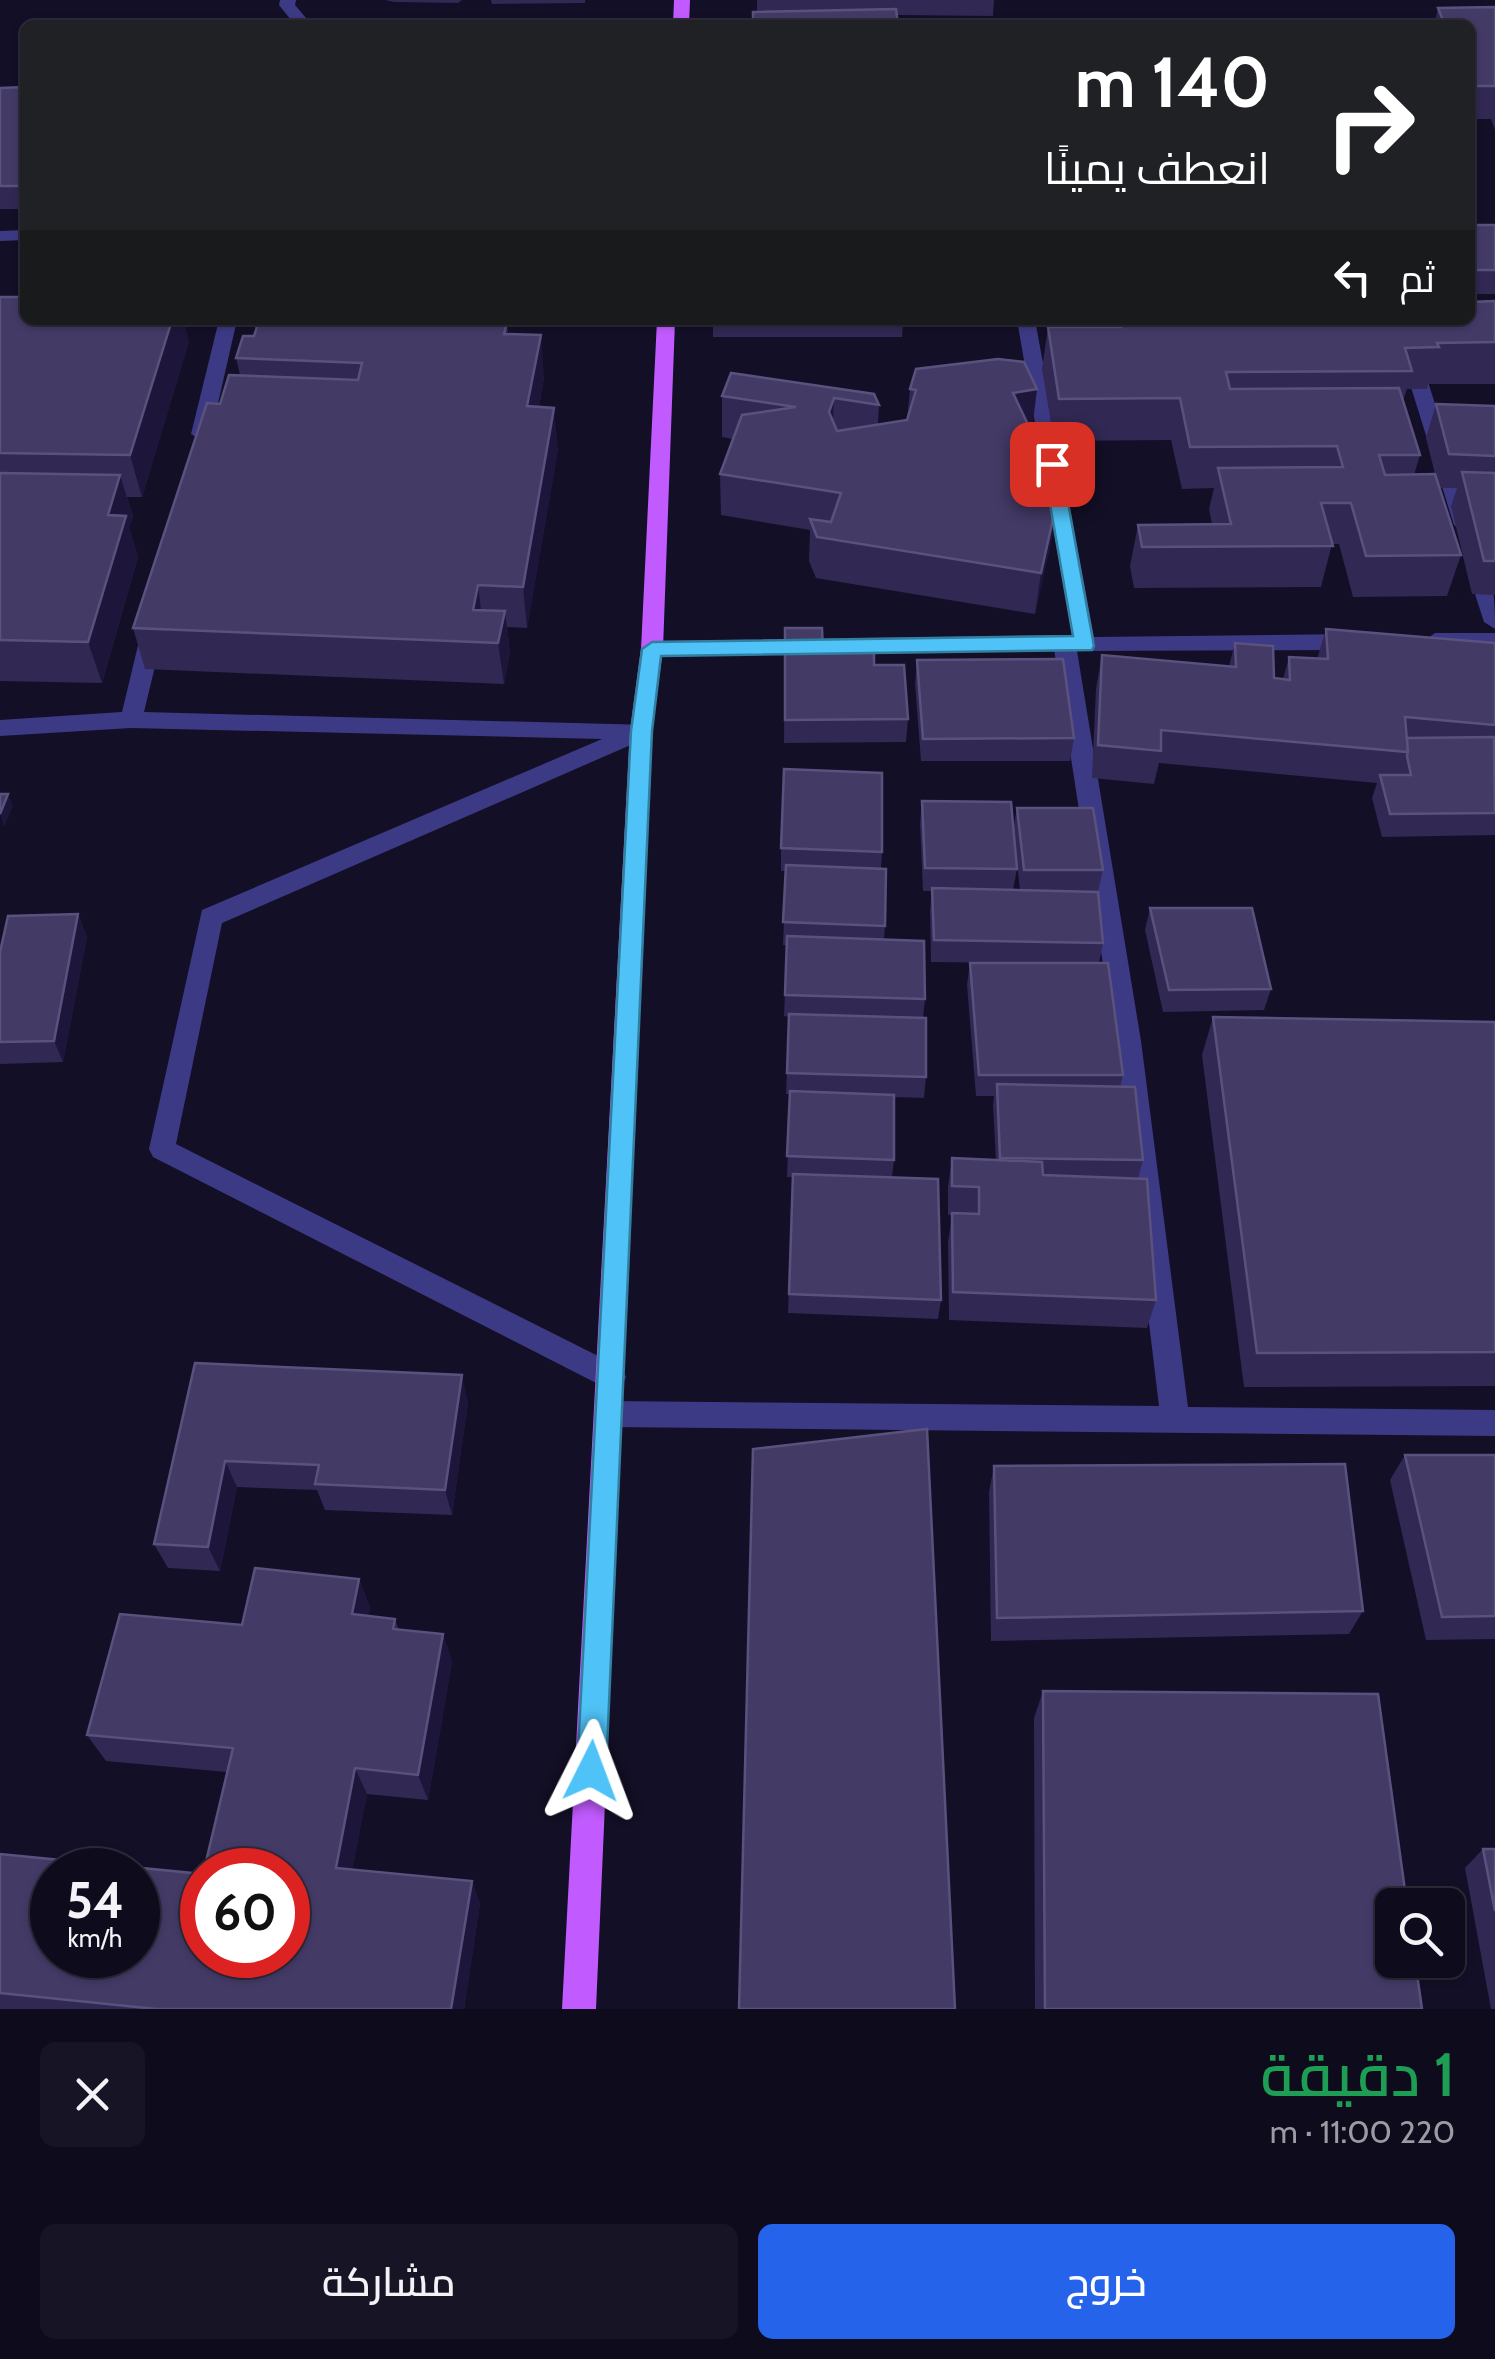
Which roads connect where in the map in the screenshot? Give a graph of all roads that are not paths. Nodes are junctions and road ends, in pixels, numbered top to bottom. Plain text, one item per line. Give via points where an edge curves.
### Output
1 (227, 325) edge
2 (666, 325) edge
3 (1027, 325) edge
4 (1401, 325) edge
5 (196, 454) edge
6 (159, 606) edge
7 (1495, 622) edge
8 (1495, 641) edge
9 (1378, 642) edge
10 (1417, 642) edge
11 (1074, 643) junction
12 (652, 649) junction
13 (131, 720) junction
14 (0, 728) edge
15 (641, 731) junction
16 (612, 1378) junction
17 (609, 1414) junction
18 (1175, 1419) junction
19 (1495, 1423) edge
20 (579, 2009) edge

1 - 5 street
2 - 12 main road
3 - 11 street
4 - 7 street
6 - 13 street
8 - 10 street
9 - 11 street
11 - 12 street
11 - 18 street
12 - 15 main road
13 - 14 street
13 - 15 street
15 - 16 main road
15 - 16 street via 211,917 162,1149
16 - 17 main road
17 - 18 street
17 - 20 main road
18 - 19 street

